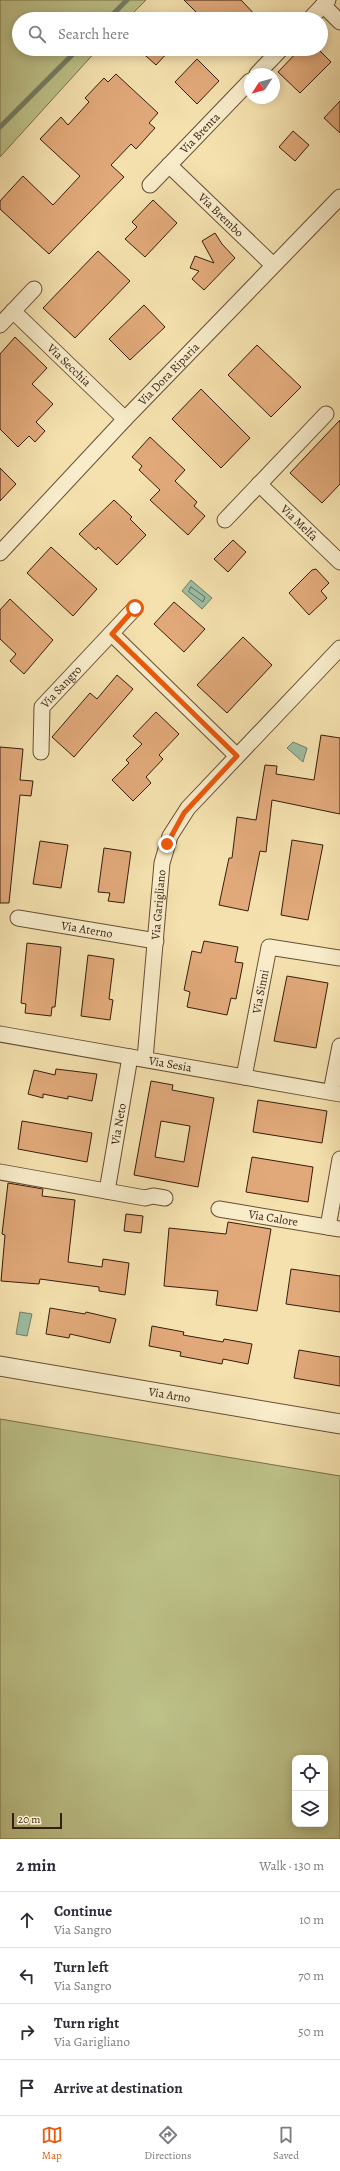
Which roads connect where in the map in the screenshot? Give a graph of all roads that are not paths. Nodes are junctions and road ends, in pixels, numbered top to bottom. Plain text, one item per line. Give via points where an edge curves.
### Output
1 (326, 3) edge
2 (317, 12) edge
3 (340, 22) edge
4 (274, 56) edge
5 (263, 68) edge
6 (244, 87) edge
7 (169, 165) junction
8 (150, 185) dead end
9 (340, 197) edge
10 (274, 265) junction
11 (34, 290) dead end
12 (13, 311) junction
13 (0, 325) edge
14 (326, 414) dead end
15 (125, 419) junction
16 (259, 484) junction
17 (225, 520) dead end
18 (0, 553) edge
19 (340, 562) edge
20 (135, 608) dead end
21 (112, 634) junction
22 (340, 648) edge
23 (41, 752) dead end
24 (237, 756) junction
25 (18, 918) dead end
26 (156, 941) junction
27 (340, 958) edge
28 (0, 1034) edge
29 (340, 1046) edge
30 (130, 1057) junction
31 (145, 1059) junction
32 (244, 1077) junction
33 (336, 1093) edge
34 (340, 1159) edge
35 (0, 1172) edge
36 (107, 1191) junction
37 (165, 1198) dead end
38 (219, 1209) dead end
39 (334, 1228) edge
40 (0, 1366) edge
41 (340, 1424) edge

1 - 2 street
1 - 3 street
4 - 5 street
6 - 7 street, Via Brenta
7 - 8 street, Via Brenta
7 - 10 street, Via Brembo
9 - 10 street, Via Dora Riparia
10 - 15 street, Via Dora Riparia
11 - 12 street
12 - 13 street
12 - 15 street, Via Secchia
14 - 16 street
15 - 18 street, Via Dora Riparia
16 - 17 street
16 - 19 street, Via Melfa
20 - 21 street, Via Sangro
21 - 23 street, Via Sangro via 42,707
21 - 24 street
22 - 24 street, Via Garigliano
24 - 26 street, Via Garigliano via 184,813 170,836 162,863
25 - 26 street, Via Aterno
26 - 31 street, Via Garigliano
27 - 32 street, Via Sinni via 269,947
28 - 30 street, Via Sesia
29 - 33 street
30 - 31 street, Via Sesia
30 - 36 street, Via Neto
31 - 32 street, Via Sesia
32 - 33 street, Via Sesia
34 - 39 street, Via Calore
35 - 36 street
36 - 37 street via 145,1198
38 - 39 street, Via Calore
40 - 41 street, Via Arno

